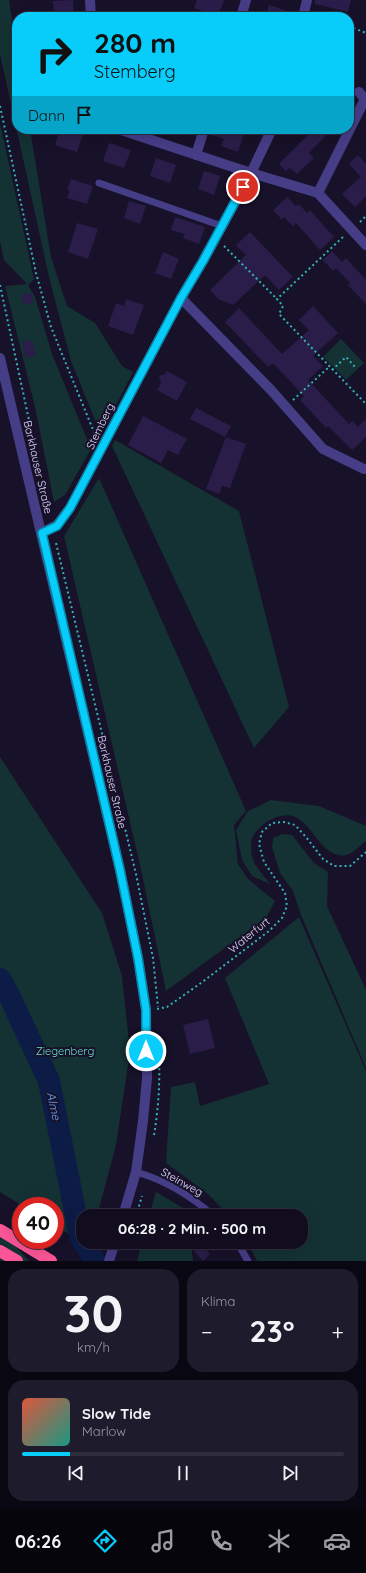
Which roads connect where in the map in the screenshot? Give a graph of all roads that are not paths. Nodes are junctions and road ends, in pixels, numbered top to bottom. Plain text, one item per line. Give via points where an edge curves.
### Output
1 (90, 0) edge
2 (246, 0) edge
3 (307, 0) edge
4 (91, 12) edge
5 (242, 12) edge
6 (304, 12) edge
7 (359, 92) dead end
8 (354, 120) edge
9 (133, 134) edge
10 (202, 134) edge
11 (270, 134) edge
12 (347, 134) edge
13 (196, 155) junction
14 (251, 173) junction
15 (99, 183) dead end
16 (318, 193) junction
17 (222, 226) junction
18 (366, 245) edge
19 (181, 298) junction
20 (0, 358) edge
21 (366, 468) edge
22 (46, 531) junction
23 (136, 1172) junction
24 (125, 1209) edge
25 (206, 1209) edge
26 (0, 1230) edge
27 (113, 1249) edge
28 (241, 1249) edge
29 (0, 1251) edge
30 (17, 1261) edge
31 (51, 1261) edge
32 (109, 1261) edge
33 (248, 1261) edge

1 - 4 street
2 - 5 street
3 - 6 street
7 - 8 street via 365,98
9 - 13 street
10 - 13 street
11 - 14 street, Stemberg
12 - 16 street
13 - 14 street
14 - 16 street
14 - 17 street, Stemberg
15 - 17 lane
16 - 18 street
17 - 19 street, Stemberg
19 - 21 street via 323,449
19 - 22 street, Stemberg via 70,508 57,526
20 - 22 street, Barkhauser Straße
22 - 23 street, Barkhauser Straße via 120,870 146,1010 147,1078
23 - 24 street, Barkhauser Straße
23 - 25 lane, Steinweg via 146,1174 180,1191
26 - 31 highway
27 - 32 street
28 - 33 lane
29 - 30 highway

